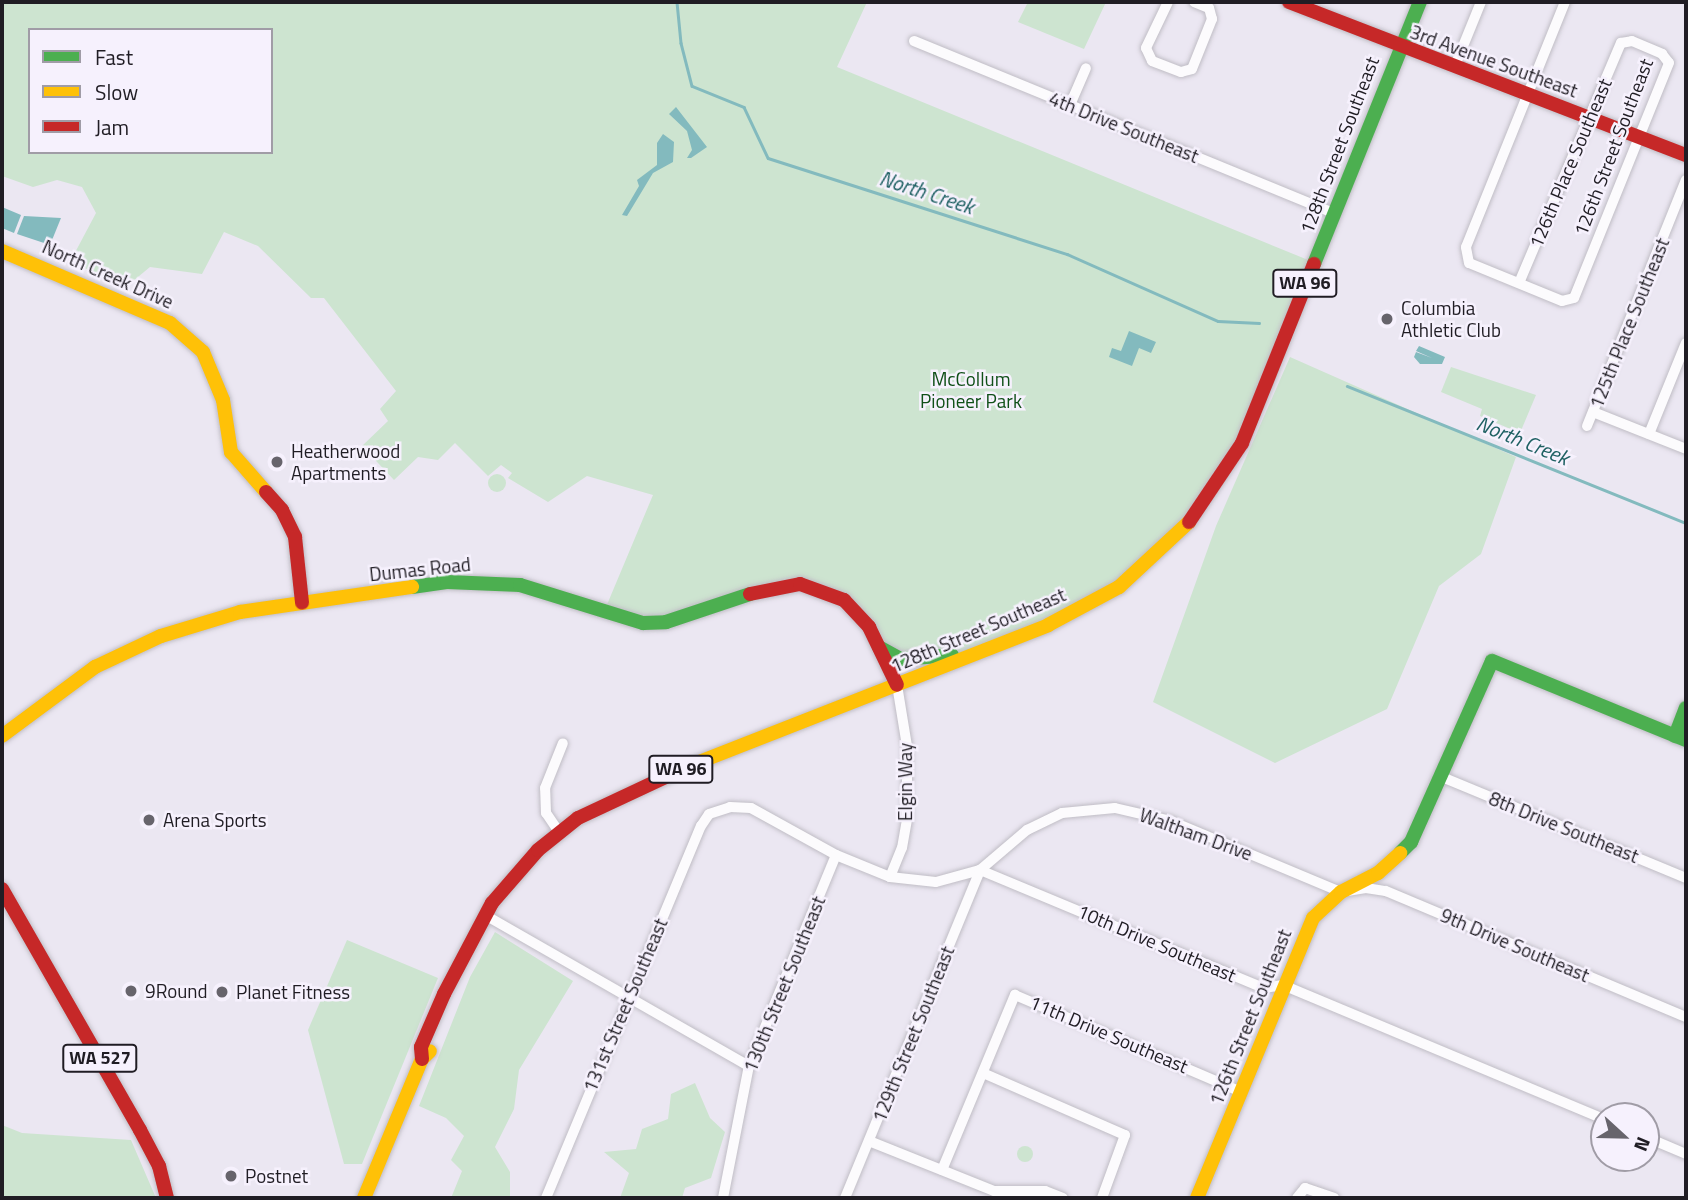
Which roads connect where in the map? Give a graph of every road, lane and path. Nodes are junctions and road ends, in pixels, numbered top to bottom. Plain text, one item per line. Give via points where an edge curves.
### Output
1 (1168, 2) edge
2 (1194, 2) edge
3 (1289, 2) edge
4 (1413, 2) edge
5 (1420, 2) edge
6 (1481, 2) edge
7 (1565, 2) edge
8 (914, 41) dead end
9 (1621, 43) joint
10 (1398, 47) junction
11 (1455, 66) junction
12 (1086, 68) dead end
13 (1528, 91) junction
14 (1070, 105) junction
15 (1590, 116) junction
16 (1640, 136) junction
17 (1686, 155) edge
18 (1686, 180) edge
19 (1334, 213) junction
20 (2, 251) edge
21 (1519, 283) junction
22 (1686, 343) edge
23 (1593, 412) junction
24 (1587, 426) dead end
25 (1649, 434) junction
26 (1686, 449) edge
27 (302, 603) junction
28 (879, 647) junction
29 (979, 652) junction
30 (897, 685) junction
31 (1686, 708) edge
32 (2, 736) edge
33 (1681, 738) edge
34 (563, 743) dead end
35 (1442, 777) junction
36 (600, 807) junction
37 (559, 832) junction
38 (836, 855) junction
39 (980, 870) junction
40 (890, 877) junction
41 (1686, 878) edge
42 (2, 889) edge
43 (1341, 892) junction
44 (492, 919) junction
45 (1283, 985) junction
46 (627, 999) junction
47 (1686, 1017) edge
48 (422, 1059) junction
49 (749, 1066) junction
50 (982, 1073) junction
51 (1241, 1092) junction
52 (1590, 1113) edge
53 (869, 1141) junction
54 (1660, 1143) edge
55 (1686, 1154) edge
56 (942, 1170) junction
57 (167, 1198) edge
58 (364, 1198) edge
59 (546, 1198) edge
60 (723, 1198) edge
61 (845, 1198) edge
62 (1063, 1198) edge
63 (1102, 1198) edge
64 (1197, 1198) edge
65 (1297, 1198) edge
66 (1334, 1198) edge

1 - 2 street via 1146,48 1152,61 1181,72 1192,69 1212,19 1209,8
3 - 10 street, 3rd Avenue Southeast
4 - 10 street, 128th Street Southeast / WA 96
5 - 10 street, 128th Street Southeast / WA 96
6 - 11 street
7 - 13 street
8 - 14 street, 4th Drive Southeast
9 - 15 street, 126th Place Southeast
9 - 16 street, 126th Street Southeast via 1632,41 1662,54 1669,63
10 - 11 street, 3rd Avenue Southeast
10 - 19 street, 128th Street Southeast / WA 96
11 - 13 street, 3rd Avenue Southeast
12 - 14 street
13 - 15 street, 3rd Avenue Southeast
13 - 21 street via 1465,257 1469,263
14 - 19 street, 4th Drive Southeast
15 - 16 street, 3rd Avenue Southeast
15 - 21 street, 126th Place Southeast
16 - 17 street, 3rd Avenue Southeast
16 - 21 street, 126th Street Southeast via 1574,298 1562,301
18 - 23 street, 125th Place Southeast
19 - 29 street, 128th Street Southeast / WA 96 via 1242,443 1200,509 1153,561 1119,587 1048,625
20 - 27 street, North Creek Drive via 170,323 203,352 223,400 231,452 282,510 295,537
22 - 25 street
23 - 24 street, 125th Place Southeast
23 - 25 street
25 - 26 street
27 - 28 street, Dumas Road via 447,582 489,581 531,588 643,623 678,618 767,588 800,584 844,600
27 - 32 street, Dumas Road via 240,612 161,636 95,667
28 - 29 street via 910,660
28 - 30 street, Dumas Road
29 - 30 street, 128th Street Southeast / WA 96
30 - 36 street, 128th Street Southeast / WA 96 via 658,778
30 - 40 street, Elgin Way via 907,746 907,819
31 - 33 street
33 - 35 street, 126th Street Southeast via 1492,661
34 - 37 street via 545,788 546,813
35 - 41 street, 8th Drive Southeast
35 - 43 street, 126th Street Southeast via 1411,842 1378,873
36 - 37 street, WA 96
36 - 44 street, WA 96 via 596,817 525,878
37 - 48 street, WA 96 via 516,874 484,915 443,994 421,1047
38 - 40 street
38 - 46 street, 131st Street Southeast via 751,808 730,807 709,814
38 - 49 street, 130th Street Southeast
39 - 40 street via 936,882
39 - 43 street, Waltham Drive via 1027,830 1062,813 1115,808 1171,821
39 - 45 street, 10th Drive Southeast via 1264,988
39 - 53 street, 129th Street Southeast
42 - 57 street, WA 527 via 140,1130 159,1167
43 - 45 street, 126th Street Southeast via 1313,918
43 - 47 street, 9th Drive Southeast via 1386,891
44 - 46 street
44 - 48 street, WA 96 via 458,983 430,1051
45 - 51 street, 126th Street Southeast
45 - 52 street, 10th Drive Southeast
46 - 49 street
46 - 59 street, 131st Street Southeast
48 - 58 street, WA 96
49 - 60 street, 130th Street Southeast
50 - 51 street, 11th Drive Southeast via 1015,995
50 - 56 street
50 - 63 street via 1125,1135
51 - 64 street, 126th Street Southeast
53 - 56 street
53 - 61 street, 129th Street Southeast
54 - 55 street
56 - 62 street via 994,1191 1045,1191
65 - 66 street via 1305,1188

